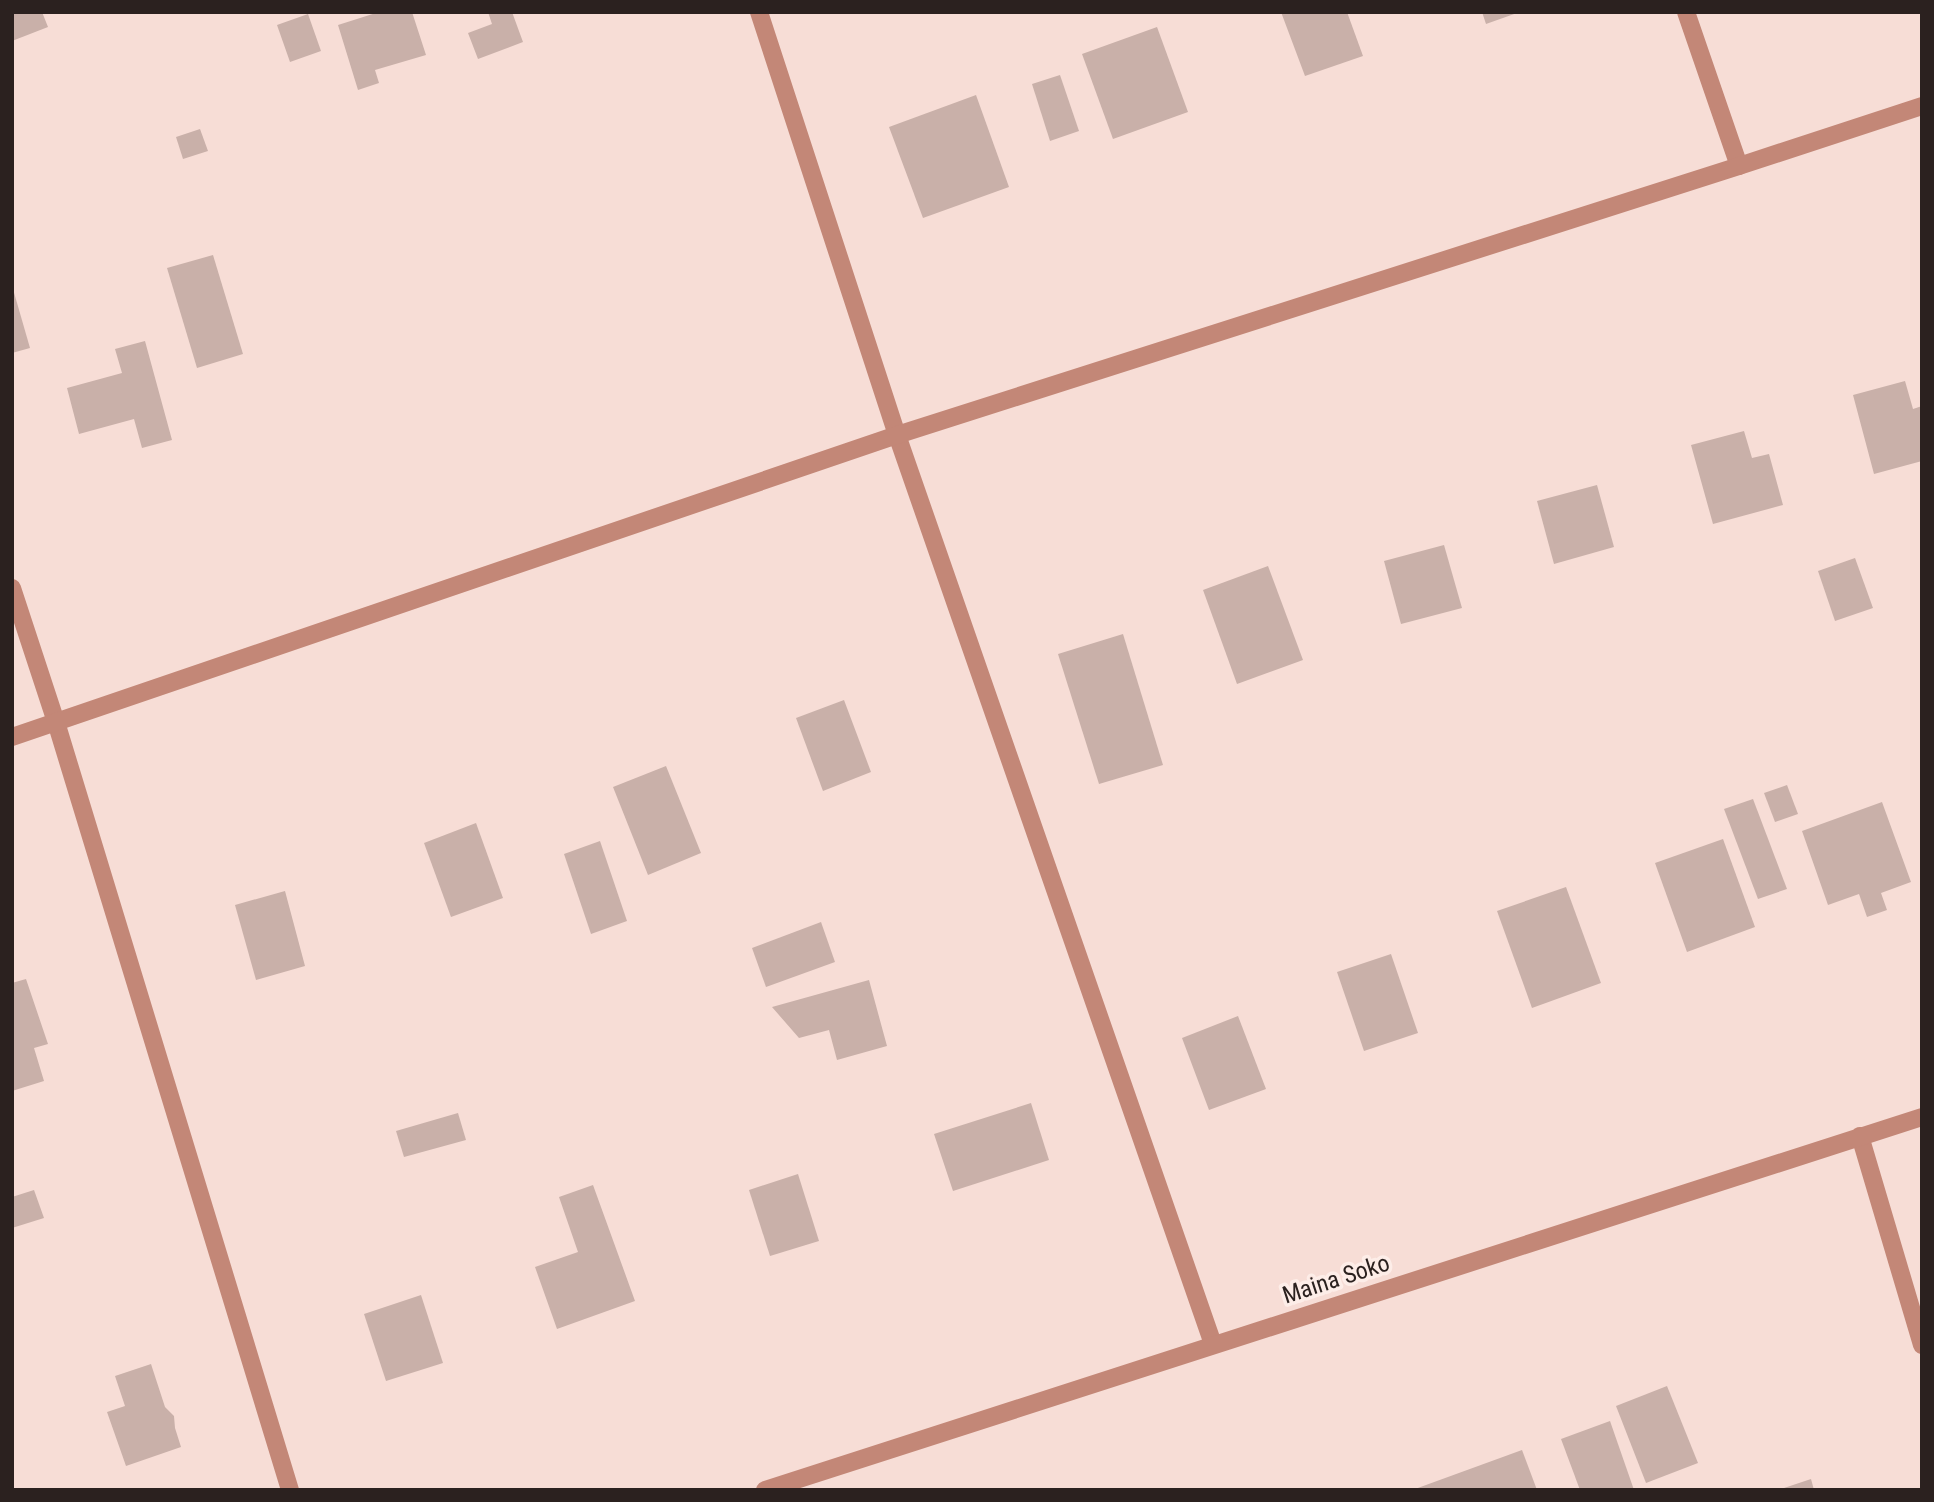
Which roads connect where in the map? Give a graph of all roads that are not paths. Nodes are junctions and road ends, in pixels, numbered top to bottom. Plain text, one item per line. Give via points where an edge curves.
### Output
1 (759, 12) edge
2 (1686, 12) edge
3 (1922, 106) edge
4 (1739, 166) junction
5 (897, 435) junction
6 (12, 588) edge
7 (55, 722) junction
8 (12, 737) edge
9 (1922, 1116) edge
10 (1860, 1136) junction
11 (1213, 1344) junction
12 (1922, 1345) edge
13 (290, 1490) edge
14 (765, 1490) edge

1 - 5 street
2 - 4 street
3 - 4 street
4 - 5 street
5 - 7 street
5 - 11 street
6 - 7 street
7 - 8 street
7 - 13 street
9 - 10 street, Maina Soko
10 - 11 street, Maina Soko
10 - 12 street
11 - 14 street, Maina Soko

